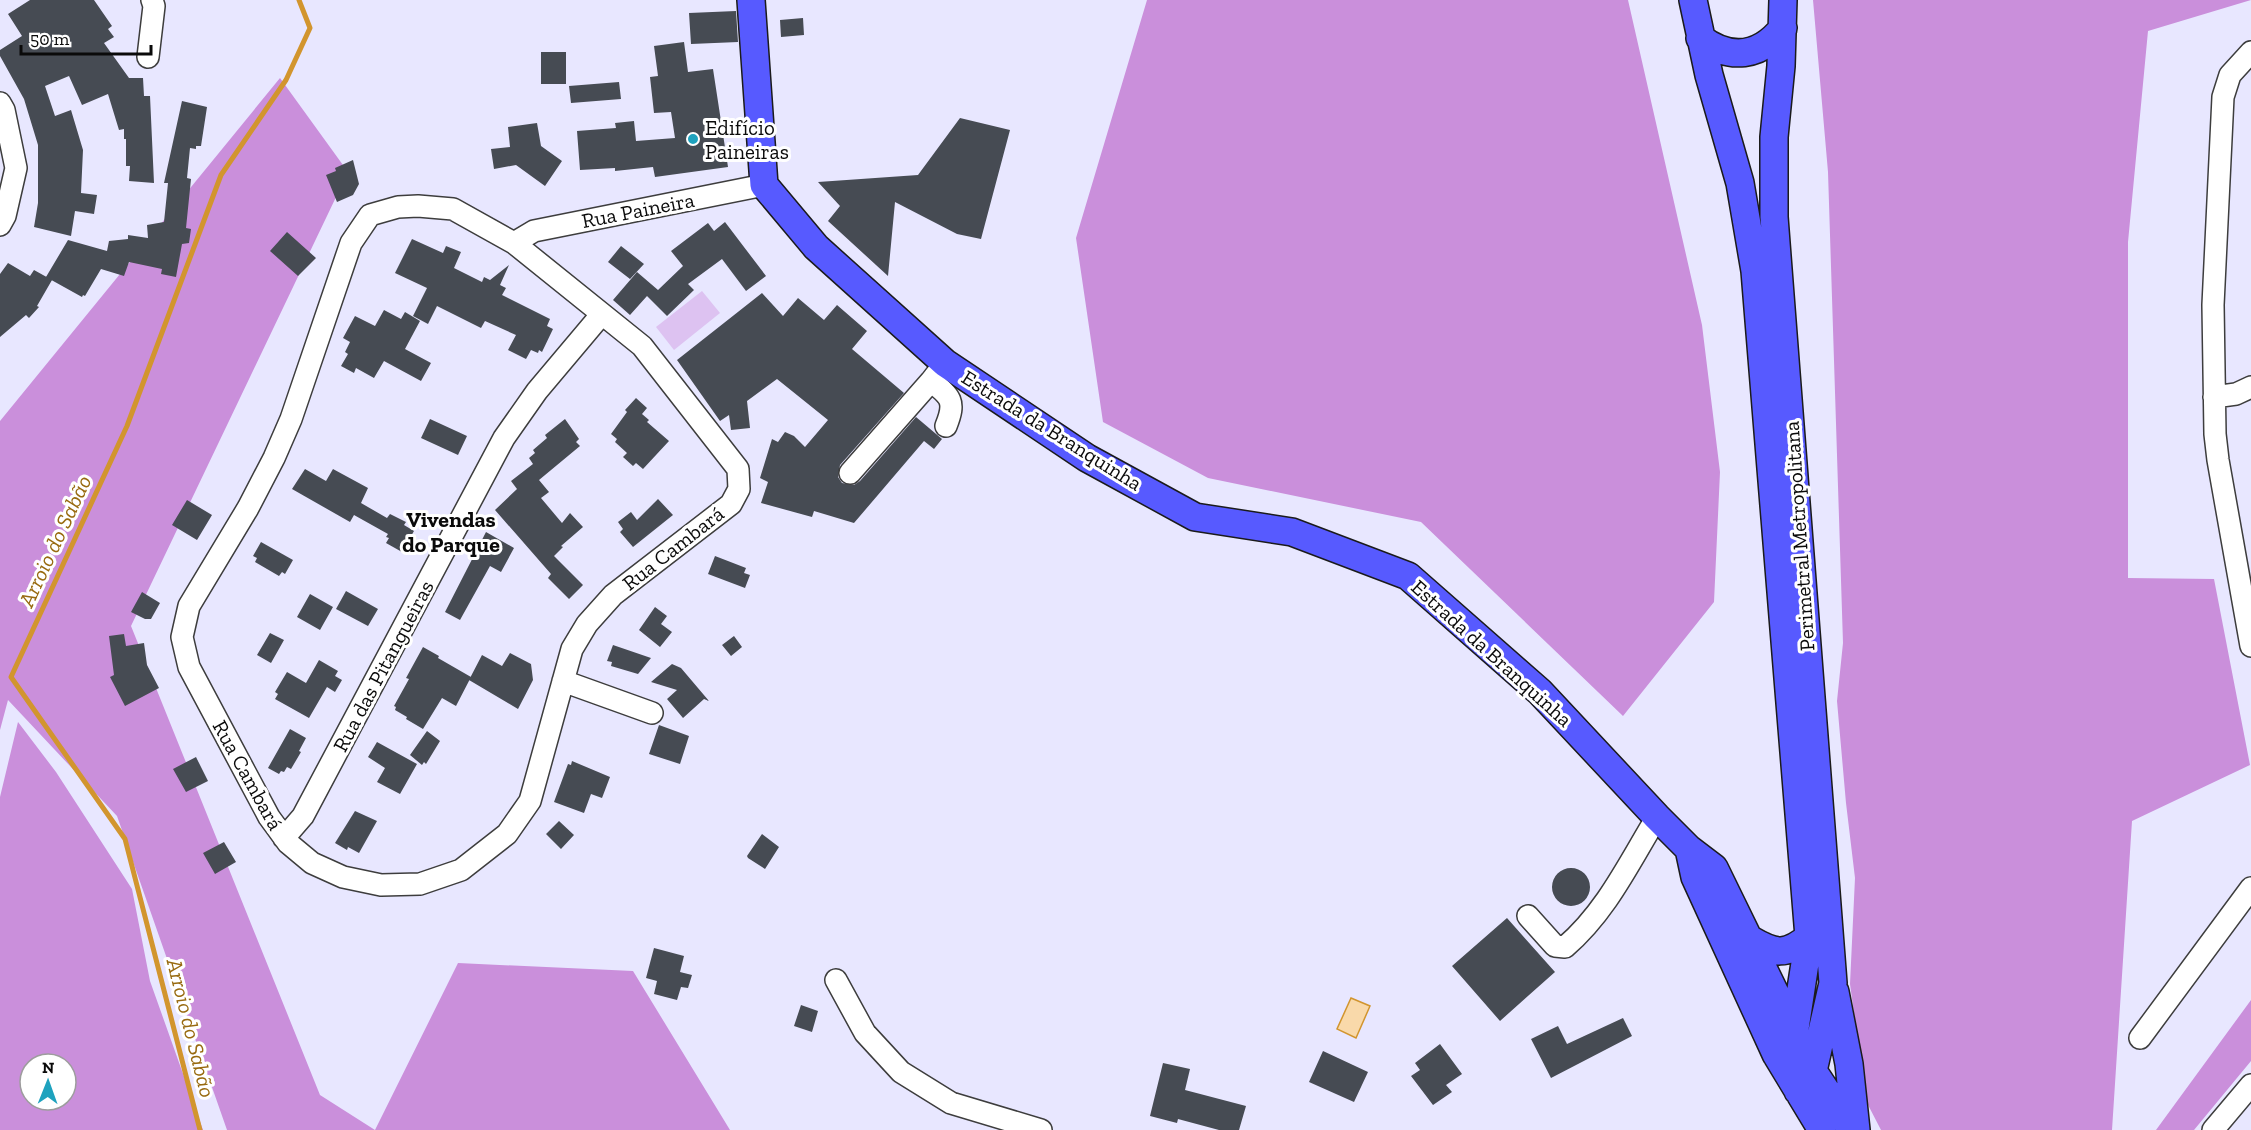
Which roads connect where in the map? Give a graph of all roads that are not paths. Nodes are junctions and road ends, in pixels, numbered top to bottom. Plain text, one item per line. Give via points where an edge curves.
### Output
1 (152, 0) edge
2 (751, 0) edge
3 (1693, 0) edge
4 (1783, 0) edge
5 (1783, 28) junction
6 (1700, 38) junction
7 (2251, 52) edge
8 (148, 57) dead end
9 (0, 103) edge
10 (764, 185) junction
11 (0, 225) edge
12 (514, 243) junction
13 (601, 315) junction
14 (938, 372) junction
15 (2251, 387) edge
16 (2214, 397) junction
17 (946, 426) dead end
18 (850, 473) dead end
19 (2251, 646) edge
20 (563, 681) junction
21 (652, 713) dead end
22 (1657, 817) junction
23 (284, 838) junction
24 (1689, 849) junction
25 (2251, 888) edge
26 (1528, 916) dead end
27 (1809, 938) junction
28 (1751, 940) junction
29 (836, 980) dead end
30 (1833, 983) junction
31 (2140, 1038) dead end
32 (1785, 1045) junction
33 (1806, 1081) junction
34 (2251, 1085) edge
35 (1041, 1130) edge
36 (1822, 1130) edge
37 (1854, 1130) edge
38 (2213, 1130) edge

1 - 8 street
2 - 10 main road
3 - 6 main road, Perimetral Metropolitana
4 - 5 main road, Perimetral Metropolitana
5 - 6 main road via 1769,43 1740,53 1719,50
5 - 30 main road, Perimetral Metropolitana via 1774,137 1774,217
6 - 27 main road, Perimetral Metropolitana via 1740,183 1755,271
7 - 16 street via 2230,75 2223,97 2213,305
9 - 11 street via 16,168
10 - 12 street, Rua Paineira via 534,231
10 - 14 main road, Estrada da Branquinha via 816,247
12 - 13 street, Rua Cambará
12 - 23 street, Rua Cambará via 453,209 398,207 370,216 351,243 274,458 189,606 182,637 189,667
13 - 20 street, Rua Cambará via 642,346 738,470 740,489 731,504 613,595 587,624 572,649
13 - 23 street, Rua das Pitangueiras via 537,391 504,438 303,816
14 - 17 street via 952,402
14 - 18 street
14 - 22 main road, Estrada da Branquinha via 1195,517 1292,532 1408,576 1540,692
15 - 16 street
16 - 19 street via 2218,460
20 - 21 street
20 - 23 street, Rua Cambará via 530,801 507,834 460,870 420,884 381,885 343,877 312,863
22 - 24 main road, Estrada da Branquinha
22 - 26 street via 1605,905 1565,947 1555,946
24 - 28 main road, Estrada da Branquinha via 1714,868
24 - 32 main road, Estrada da Branquinha via 1695,878
25 - 31 street
27 - 28 main road via 1791,950 1780,951 1769,951
27 - 32 main road, Perimetral Metropolitana via 1803,988
28 - 32 main road, Estrada da Branquinha
29 - 35 street via 865,1033 901,1072 951,1103
30 - 33 main road, Perimetral Metropolitana
30 - 37 main road via 1849,1064
32 - 33 main road, Estrada da Branquinha
33 - 36 main road, Estrada da Branquinha
33 - 37 main road, Estrada da Branquinha
34 - 38 street

